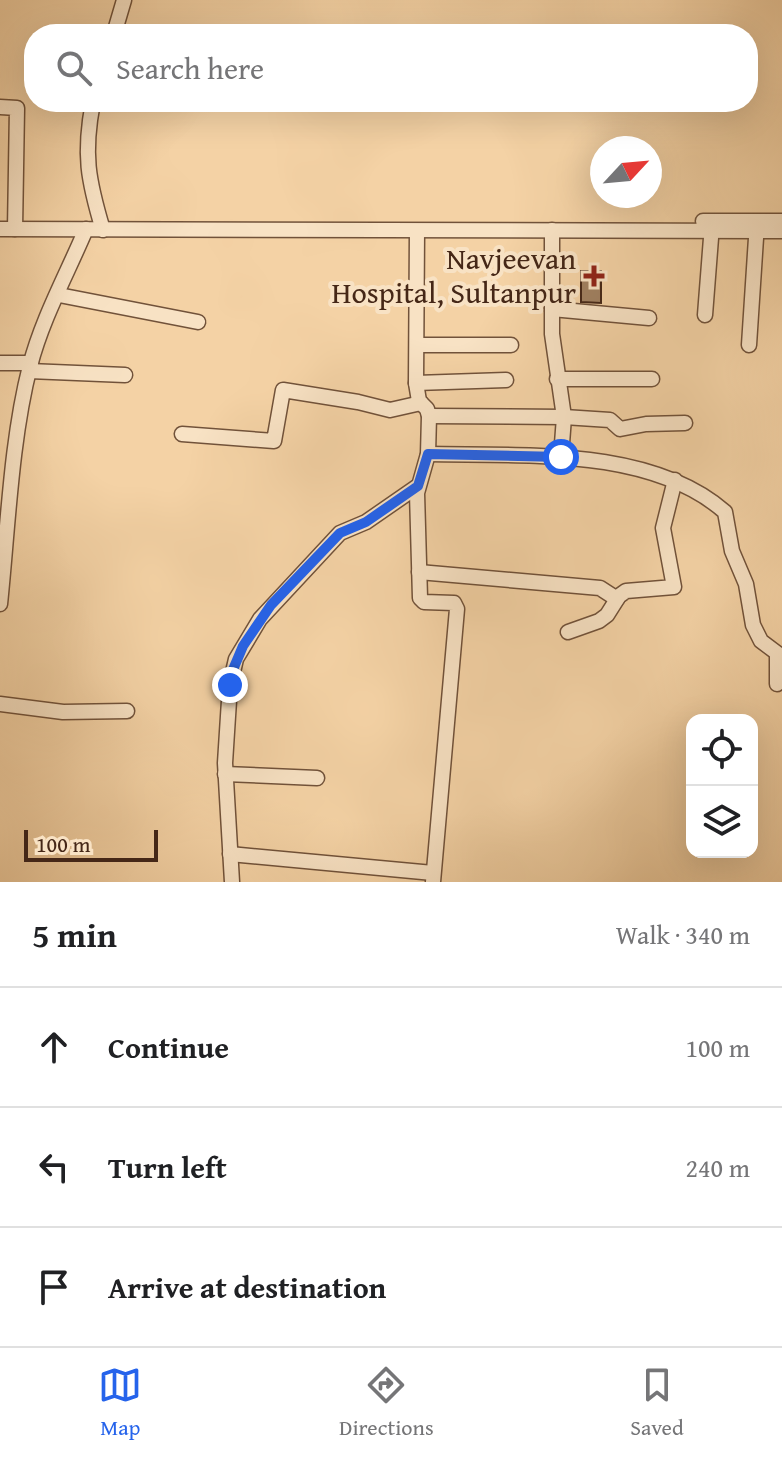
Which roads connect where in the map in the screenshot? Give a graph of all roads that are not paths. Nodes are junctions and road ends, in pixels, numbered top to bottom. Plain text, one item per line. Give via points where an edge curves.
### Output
1 (124, 0) edge
2 (117, 24) edge
3 (0, 107) edge
4 (91, 112) edge
5 (782, 221) edge
6 (8, 229) edge
7 (86, 229) junction
8 (103, 230) junction
9 (552, 230) junction
10 (417, 231) junction
11 (662, 231) junction
12 (782, 231) edge
13 (711, 238) junction
14 (756, 238) junction
15 (782, 238) edge
16 (59, 295) junction
17 (552, 309) junction
18 (705, 315) dead end
19 (649, 318) dead end
20 (198, 322) dead end
21 (417, 345) junction
22 (511, 345) dead end
23 (749, 345) dead end
24 (0, 363) edge
25 (30, 367) junction
26 (125, 375) dead end
27 (557, 379) junction
28 (652, 379) dead end
29 (506, 380) dead end
30 (416, 383) junction
31 (425, 410) junction
32 (564, 417) junction
33 (685, 423) dead end
34 (182, 434) dead end
35 (428, 454) junction
36 (561, 457) junction
37 (675, 480) junction
38 (418, 486) junction
39 (419, 572) junction
40 (617, 599) junction
41 (0, 604) edge
42 (568, 632) dead end
43 (777, 684) dead end
44 (0, 704) edge
45 (127, 711) dead end
46 (225, 774) junction
47 (317, 778) dead end
48 (230, 854) junction
49 (433, 878) edge
50 (232, 882) edge

1 - 2 street
3 - 6 street via 17,108
4 - 8 street via 87,171
5 - 11 street via 667,222 658,227
6 - 7 street
7 - 8 street
7 - 16 street
8 - 10 street
9 - 10 street
9 - 11 street
9 - 17 street
10 - 21 street
11 - 12 street
11 - 13 street via 665,238
13 - 14 street
13 - 18 street
14 - 15 street
14 - 23 street
16 - 20 street
16 - 25 street
17 - 19 street
17 - 27 street
21 - 22 street
21 - 30 street
24 - 25 street
25 - 26 street
25 - 41 street
27 - 28 street
27 - 32 street
29 - 30 street
30 - 31 street
31 - 32 street
31 - 34 street via 395,411 283,390 274,441
31 - 35 street
32 - 33 street via 612,421 620,429
32 - 36 street
35 - 36 street
35 - 38 street
36 - 37 street
37 - 40 street via 663,528 674,587 626,591
37 - 43 street via 725,512 753,625 761,641 777,653
38 - 39 street
38 - 46 street via 340,533 255,626 232,672
39 - 40 street via 600,588
39 - 49 street via 421,601 454,603 457,609
40 - 42 street via 599,621
44 - 45 street via 63,712
46 - 47 street
46 - 48 street
48 - 49 street
48 - 50 street

